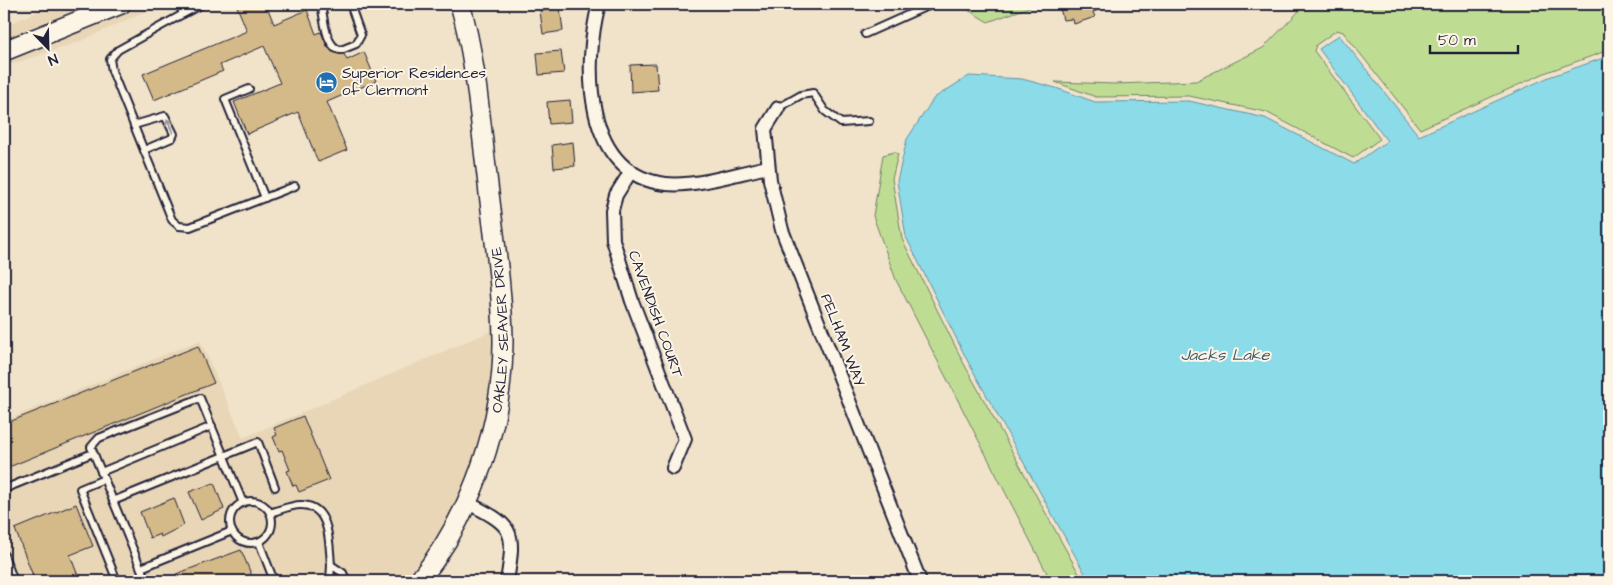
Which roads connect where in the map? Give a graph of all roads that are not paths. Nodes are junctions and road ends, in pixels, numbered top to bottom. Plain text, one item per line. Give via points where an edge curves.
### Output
1 (121, 4) edge
2 (179, 4) edge
3 (202, 4) edge
4 (321, 4) edge
5 (350, 4) edge
6 (460, 4) edge
7 (599, 4) edge
8 (934, 4) edge
9 (922, 6) edge
10 (183, 14) junction
11 (865, 34) dead end
12 (4, 51) edge
13 (249, 89) dead end
14 (778, 108) joint
15 (869, 121) dead end
16 (134, 125) junction
17 (144, 150) junction
18 (768, 167) junction
19 (631, 171) junction
20 (295, 186) dead end
21 (265, 198) junction
22 (212, 426) junction
23 (93, 453) junction
24 (224, 456) junction
25 (673, 468) dead end
26 (101, 472) junction
27 (104, 479) junction
28 (276, 486) dead end
29 (4, 489) edge
30 (113, 501) junction
31 (466, 502) junction
32 (244, 503) junction
33 (270, 513) junction
34 (232, 531) junction
35 (259, 542) junction
36 (4, 555) edge
37 (331, 565) junction
38 (141, 568) junction
39 (273, 579) edge
40 (14, 581) edge
41 (117, 581) edge
42 (146, 581) edge
43 (264, 581) edge
44 (330, 581) edge
45 (347, 581) edge
46 (418, 581) edge
47 (508, 581) edge
48 (920, 581) edge

1 - 12 street
2 - 10 lane
3 - 10 lane
4 - 5 lane via 330,41 334,48 342,50 356,44 361,35
6 - 31 street, OAKLEY SEAVER DRIVE via 474,73 503,337 493,428
7 - 19 street via 591,65 598,124 610,150
8 - 9 lane
9 - 11 lane
10 - 16 lane via 118,50 110,59
13 - 21 lane via 225,99
14 - 15 lane via 801,95 813,93 825,110 841,123
14 - 18 street, PELHAM WAY via 765,129
16 - 17 lane
17 -> 16 lane via 172,138 174,134 165,116
17 - 21 lane via 172,220 179,226 190,227
18 - 19 street via 683,184 652,181
18 - 48 street, PELHAM WAY via 782,230
19 - 25 street, CAVENDISH COURT via 616,195 612,210 613,240 632,301 685,439
20 - 21 lane
22 - 23 lane via 200,398 99,438 90,447
22 - 24 lane
22 - 26 lane
23 - 26 lane
23 - 29 lane
24 - 28 lane via 258,442
24 - 30 lane
24 - 32 lane
26 - 27 lane
27 - 30 lane
27 - 41 lane via 80,489
30 - 38 lane
31 - 46 street, OAKLEY SEAVER DRIVE via 450,536
31 - 47 street via 500,519 510,532 512,552
32 - 33 lane via 256,501
32 - 34 lane via 232,514
33 - 35 lane via 271,529
33 - 37 lane via 300,505 312,507 323,517 328,531
34 - 35 lane via 244,542
34 - 38 lane
35 - 39 lane
36 - 40 lane
37 - 44 lane
37 - 45 lane via 343,573
38 - 42 lane
39 - 43 lane

